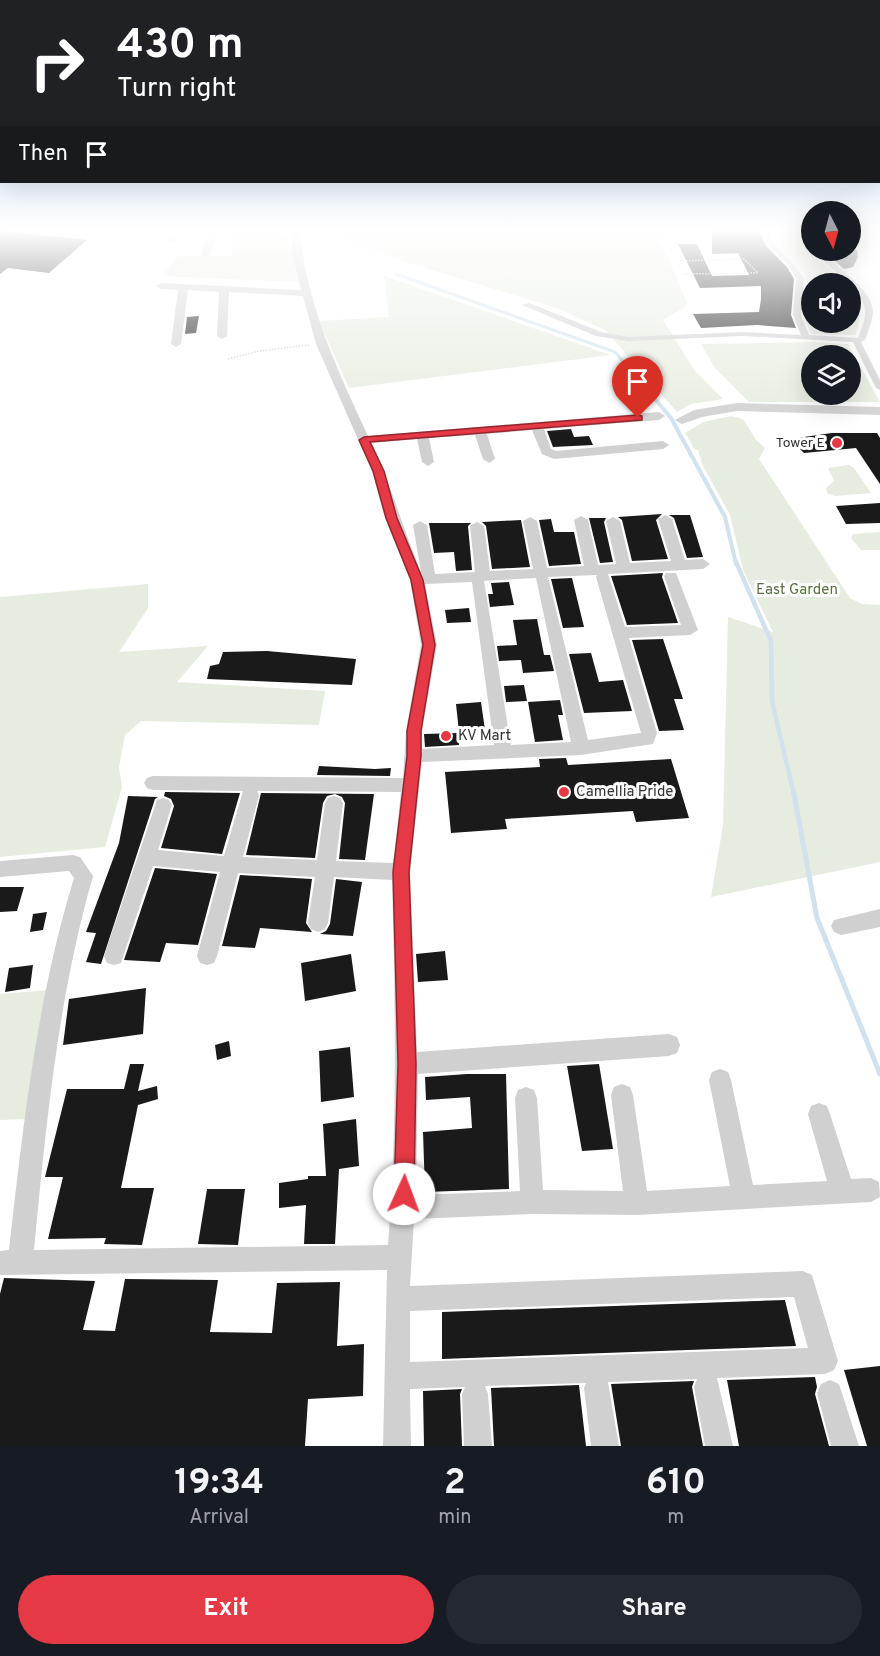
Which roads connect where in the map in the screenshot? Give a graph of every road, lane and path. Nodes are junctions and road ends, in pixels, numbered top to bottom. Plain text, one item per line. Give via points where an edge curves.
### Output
1 (182, 298) edge
2 (224, 298) edge
3 (308, 298) edge
4 (798, 298) edge
5 (866, 298) edge
6 (526, 304) dead end
7 (222, 336) dead end
8 (806, 337) junction
9 (856, 340) junction
10 (176, 344) dead end
11 (321, 344) junction
12 (228, 359) dead end
13 (880, 388) edge
14 (880, 411) edge
15 (659, 416) dead end
16 (682, 420) dead end
17 (537, 426) junction
18 (480, 430) junction
19 (422, 435) junction
20 (364, 440) junction
21 (663, 444) dead end
22 (489, 459) dead end
23 (428, 462) dead end
24 (665, 519) dead end
25 (581, 520) dead end
26 (530, 521) dead end
27 (613, 521) dead end
28 (420, 525) dead end
29 (477, 526) dead end
30 (704, 564) dead end
31 (624, 568) junction
32 (675, 571) junction
33 (598, 573) junction
34 (541, 577) junction
35 (423, 579) junction
36 (480, 580) junction
37 (620, 633) junction
38 (581, 748) junction
39 (504, 753) junction
40 (414, 756) junction
41 (153, 783) dead end
42 (410, 785) junction
43 (250, 795) dead end
44 (334, 803) dead end
45 (163, 805) dead end
46 (146, 857) junction
47 (232, 865) junction
48 (0, 869) edge
49 (325, 869) junction
50 (401, 872) junction
51 (880, 918) edge
52 (318, 923) dead end
53 (841, 926) dead end
54 (114, 956) dead end
55 (207, 956) dead end
56 (669, 1045) dead end
57 (407, 1064) junction
58 (720, 1080) dead end
59 (622, 1095) dead end
60 (526, 1098) dead end
61 (819, 1114) dead end
62 (842, 1190) junction
63 (871, 1190) dead end
64 (744, 1196) junction
65 (532, 1202) junction
66 (637, 1203) junction
67 (403, 1208) junction
68 (400, 1257) junction
69 (10, 1262) edge
70 (397, 1299) junction
71 (399, 1376) junction
72 (707, 1387) dead end
73 (597, 1388) dead end
74 (830, 1393) dead end
75 (475, 1394) dead end
76 (397, 1446) edge
77 (478, 1446) edge
78 (605, 1446) edge
79 (719, 1446) edge
80 (844, 1446) edge

1 - 10 street
2 - 7 street
3 - 11 street
4 - 8 street via 796,315
5 - 9 street via 870,311 861,340
6 - 8 street via 599,334 628,339 742,334
8 - 9 street
9 - 13 street
11 - 12 path
11 - 20 street
14 - 16 street via 737,407 699,412
15 - 17 street
17 - 18 street
17 - 21 street via 546,451 555,455
18 - 19 street
18 - 22 street
19 - 20 street
19 - 23 street
20 - 35 street via 392,518
24 - 32 street
25 - 33 street
26 - 34 street
27 - 31 street
28 - 35 street
29 - 36 street
30 - 32 street
31 - 32 street
31 - 33 street
32 - 37 street via 690,630
33 - 34 street
33 - 37 street
34 - 36 street
34 - 38 street
35 - 36 street
35 - 40 street via 429,645 414,731
36 - 39 street
37 - 38 street via 649,733 647,739
38 - 39 street
39 - 40 street
40 - 42 street
41 - 42 street
42 - 50 street
43 - 47 street
44 - 49 street
45 - 46 street
46 - 47 street
46 - 54 street
47 - 49 street
47 - 55 street
48 - 69 street via 73,863 84,876 65,942
49 - 50 street
49 - 52 street
50 - 57 street
51 - 53 street
56 - 57 street
57 - 67 street
58 - 64 street
59 - 66 street
60 - 65 street
61 - 62 street
62 - 63 street
62 - 64 street
64 - 66 street
65 - 66 street
65 - 67 street
67 - 68 street
68 - 69 street
68 - 70 street
70 - 71 street
70 - 71 street via 803,1284 825,1361
71 - 76 street
72 - 79 street
73 - 78 street
74 - 80 street
75 - 77 street

